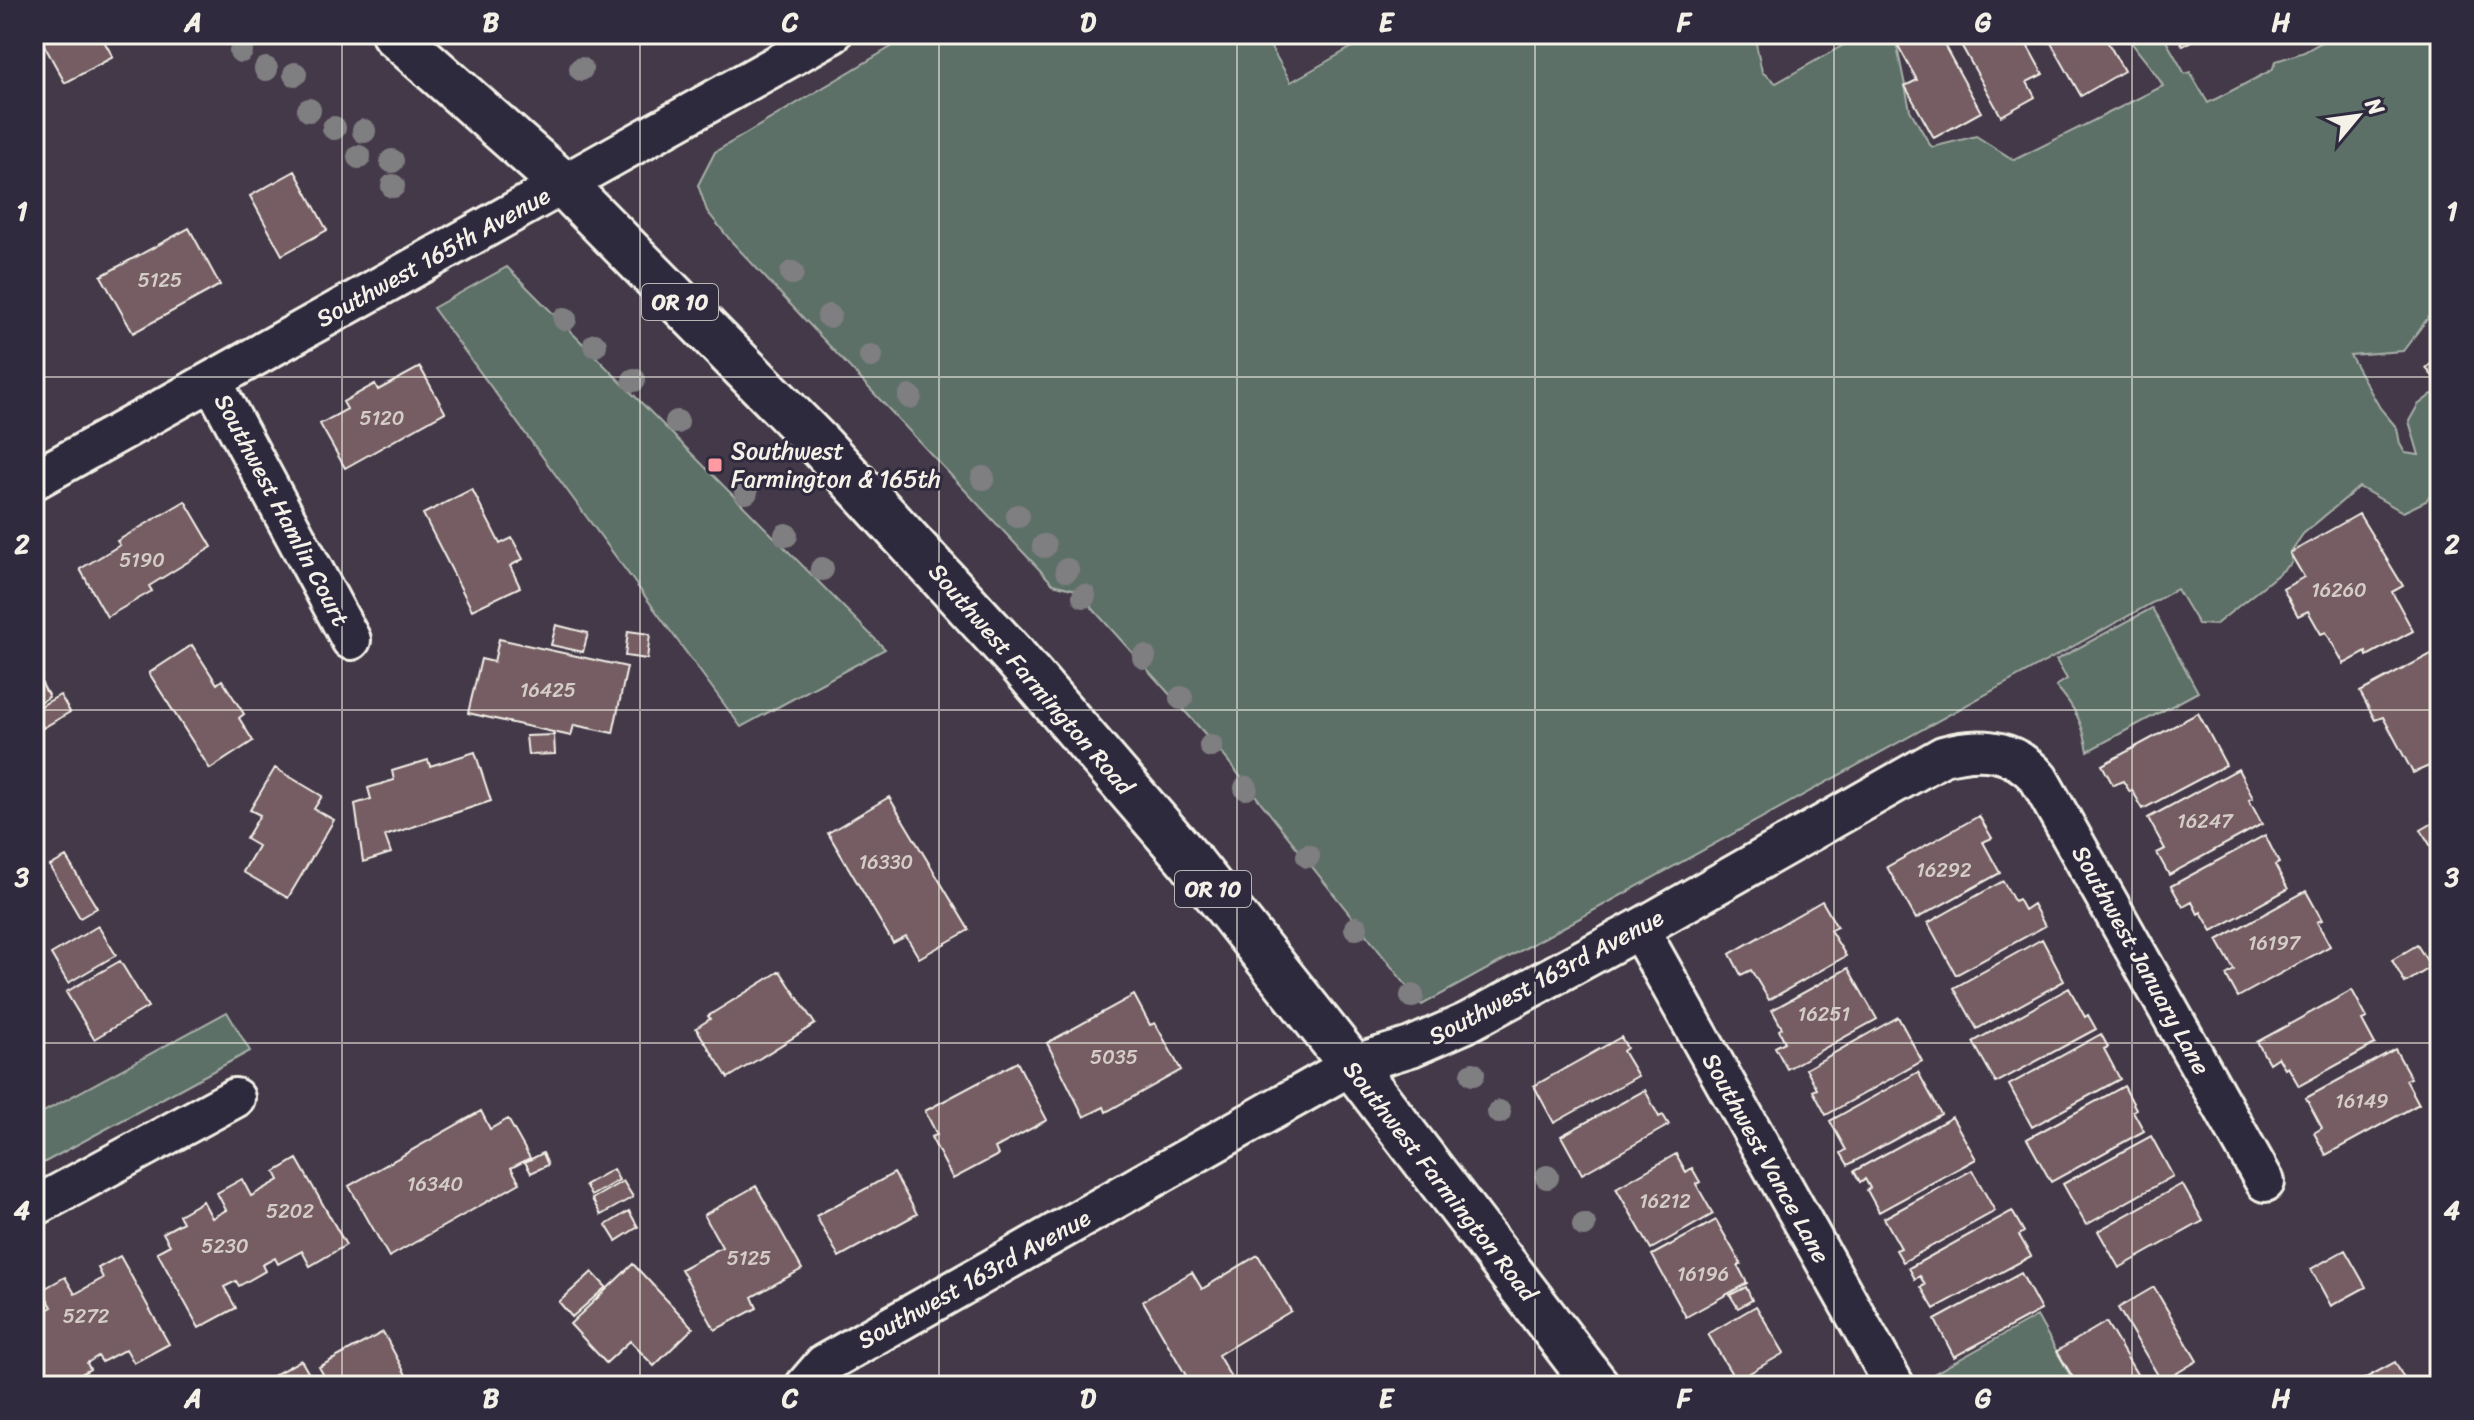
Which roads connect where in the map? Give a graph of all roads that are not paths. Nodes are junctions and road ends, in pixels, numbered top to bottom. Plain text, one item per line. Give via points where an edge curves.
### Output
1 (394, 34) edge
2 (832, 34) edge
3 (563, 184) junction
4 (212, 381) junction
5 (34, 480) edge
6 (351, 640) dead end
7 (2001, 753) joint
8 (1639, 929) junction
9 (1352, 1065) junction
10 (235, 1098) dead end
11 (2265, 1182) dead end
12 (34, 1207) edge
13 (805, 1386) edge
14 (1597, 1386) edge
15 (1895, 1386) edge

1 - 3 main road, Southwest Farmington Road / OR 10
2 - 3 street, Southwest 165th Avenue
3 - 4 street, Southwest 165th Avenue
3 - 9 main road, Southwest Farmington Road / OR 10 via 813,437 1014,656 1191,862
4 - 5 street, Southwest 165th Avenue
4 - 6 street, Southwest Hamlin Court
7 - 8 street, Southwest 163rd Avenue via 1971,750 1943,756
7 - 11 street, Southwest January Lane via 2029,767 2039,779
8 - 9 street, Southwest 163rd Avenue via 1466,1023
8 - 15 street, Southwest Vance Lane
9 - 13 street, Southwest 163rd Avenue via 824,1364
9 - 14 main road, Southwest Farmington Road / OR 10
10 - 12 street

